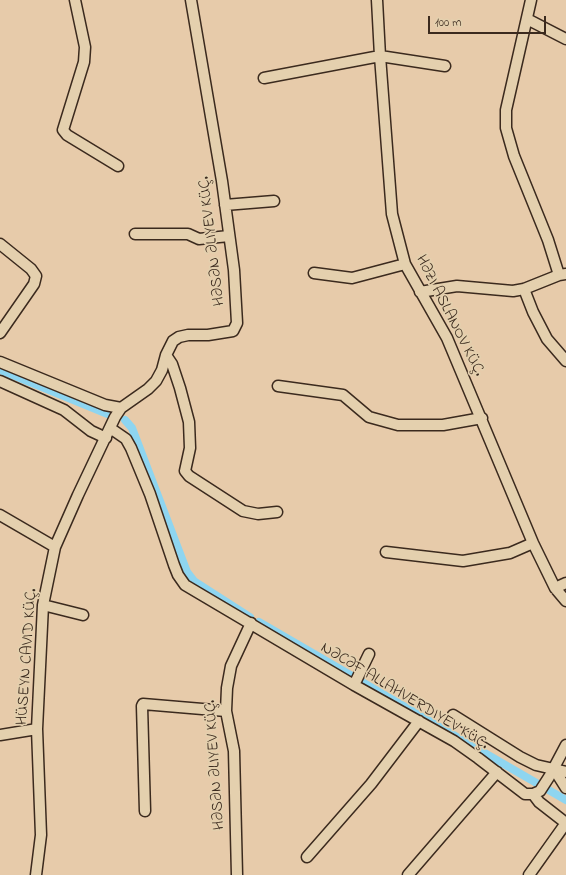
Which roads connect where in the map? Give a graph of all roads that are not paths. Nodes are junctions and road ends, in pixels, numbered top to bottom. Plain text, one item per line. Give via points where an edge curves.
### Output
1 (75, 0) edge
2 (191, 0) edge
3 (377, 0) edge
4 (530, 0) edge
5 (527, 19) junction
6 (566, 39) edge
7 (380, 56) junction
8 (445, 66) dead end
9 (264, 78) dead end
10 (118, 166) dead end
11 (274, 201) dead end
12 (225, 205) junction
13 (135, 234) dead end
14 (229, 236) junction
15 (0, 244) edge
16 (405, 264) junction
17 (314, 273) dead end
18 (563, 275) edge
19 (524, 289) junction
20 (420, 292) junction
21 (0, 333) edge
22 (166, 355) junction
23 (566, 361) edge
24 (0, 362) edge
25 (0, 381) edge
26 (278, 386) dead end
27 (121, 408) junction
28 (482, 418) junction
29 (110, 428) junction
30 (106, 438) junction
31 (278, 512) dead end
32 (0, 515) edge
33 (534, 543) junction
34 (55, 547) junction
35 (386, 552) dead end
36 (566, 583) edge
37 (555, 588) junction
38 (566, 601) edge
39 (43, 605) junction
40 (83, 615) dead end
41 (250, 623) junction
42 (369, 654) dead end
43 (354, 685) junction
44 (226, 711) junction
45 (453, 715) dead end
46 (419, 722) junction
47 (37, 729) junction
48 (0, 735) edge
49 (566, 745) edge
50 (554, 769) junction
51 (496, 772) junction
52 (566, 772) edge
53 (566, 788) edge
54 (536, 792) junction
55 (145, 811) dead end
56 (566, 823) edge
57 (307, 857) dead end
58 (36, 875) edge
59 (237, 875) edge
60 (408, 875) edge
61 (529, 875) edge

1 - 10 street via 85,47 84,62 63,130
2 - 12 street, HƏSƏN ƏLIYEV KÜÇ.
3 - 7 street, HƏZI ASLANOV KÜÇ.
4 - 5 street
5 - 6 street
5 - 18 street via 506,110 506,128 514,156
7 - 8 street
7 - 9 street
7 - 16 street, HƏZI ASLANOV KÜÇ. via 392,214
11 - 12 street
12 - 14 street, HƏSƏN ƏLIYEV KÜÇ.
13 - 14 street via 188,234 199,239
14 - 22 street, HƏSƏN ƏLIYEV KÜÇ. via 237,323 233,331 179,337
15 - 21 street via 36,276 34,284
16 - 17 street via 352,278
16 - 20 street, HƏZI ASLANOV KÜÇ.
18 - 19 street
19 - 20 street via 504,291 457,286
19 - 23 street via 547,339
20 - 28 street, HƏZI ASLANOV KÜÇ. via 447,338
22 - 27 street, HƏSƏN ƏLIYEV KÜÇ. via 156,381
22 - 31 street via 172,364 189,422 190,448 185,471 243,511 258,514
24 - 27 street via 105,405
25 - 30 street via 64,410 97,435
26 - 28 street via 343,395 369,417 398,425 443,425
27 - 29 street, HÜSEYN CAVID KÜÇ.
28 - 33 street, HƏZI ASLANOV KÜÇ.
29 - 30 street, HÜSEYN CAVID KÜÇ.
29 - 41 street via 126,439 131,448 178,575 185,584
30 - 34 street, HÜSEYN CAVID KÜÇ.
32 - 34 street
33 - 35 street via 510,553 463,561
33 - 37 street, HƏZI ASLANOV KÜÇ.
34 - 39 street, HÜSEYN CAVID KÜÇ.
36 - 37 street
37 - 38 street, HƏZI ASLANOV KÜÇ.
39 - 40 street
39 - 47 street, HÜSEYN CAVID KÜÇ.
41 - 43 street, NƏCƏF ALLAHVERDIYEV KÜÇ.
41 - 44 street, HƏSƏN ƏLIYEV KÜÇ. via 231,666
42 - 43 street
43 - 46 street, NƏCƏF ALLAHVERDIYEV KÜÇ.
44 - 55 street via 143,704
44 - 59 street, HƏSƏN ƏLIYEV KÜÇ. via 234,751
45 - 50 street via 520,757 536,765
46 - 51 street, NƏCƏF ALLAHVERDIYEV KÜÇ. via 454,742
46 - 57 street via 371,784
47 - 48 street
47 - 58 street, HÜSEYN CAVID KÜÇ. via 40,835
49 - 50 street
50 - 52 street
50 - 53 street
50 - 54 street
51 - 54 street, NƏCƏF ALLAHVERDIYEV KÜÇ. via 525,794
51 - 60 street
54 - 56 street via 539,802
56 - 61 street

